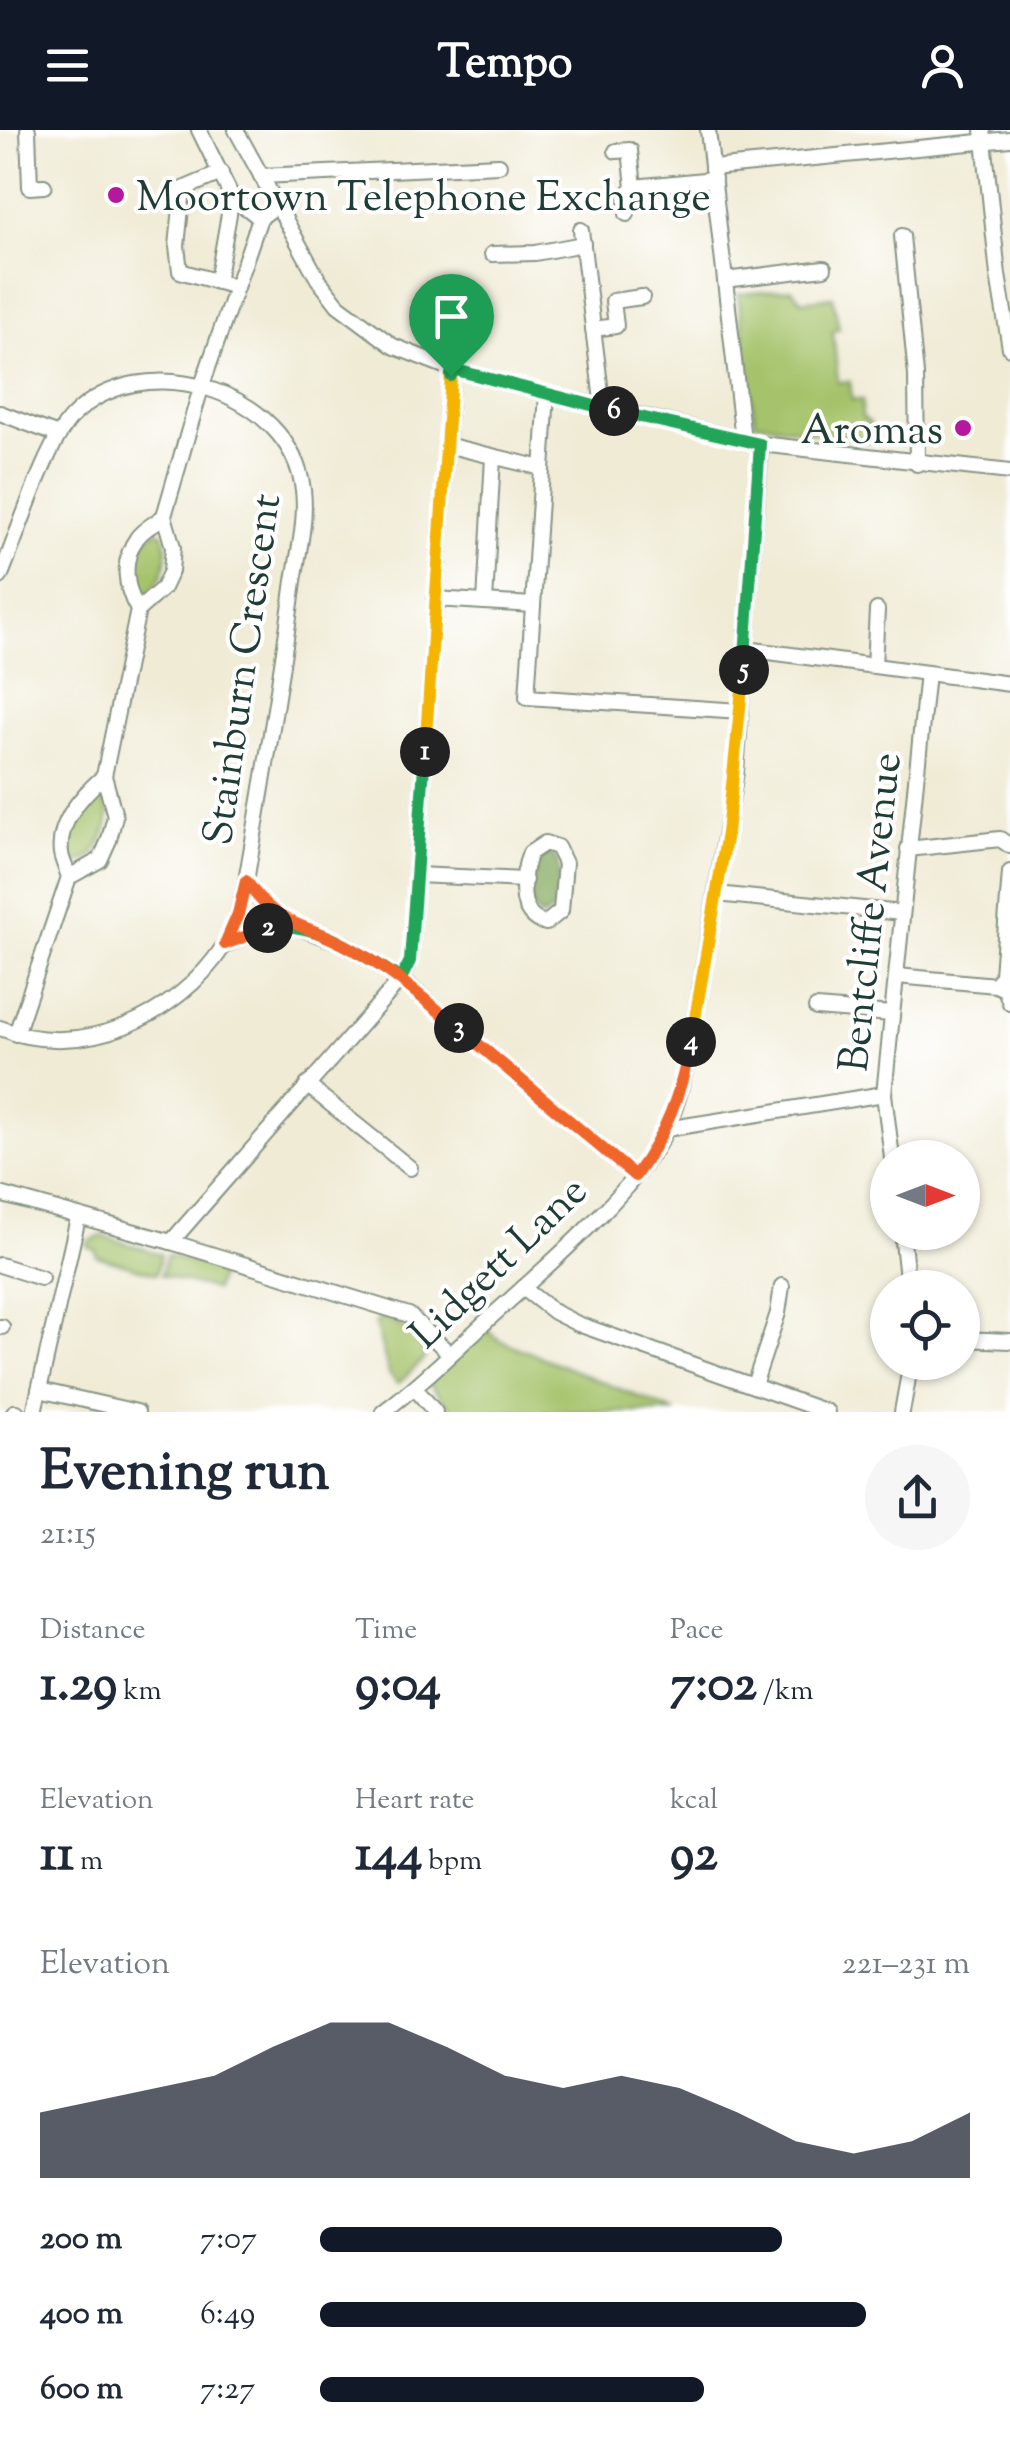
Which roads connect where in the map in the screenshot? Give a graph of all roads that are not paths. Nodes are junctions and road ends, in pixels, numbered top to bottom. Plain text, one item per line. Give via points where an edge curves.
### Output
1 (28, 130) edge
2 (199, 130) edge
3 (236, 130) edge
4 (708, 130) edge
5 (983, 136) edge
6 (1010, 139) edge
7 (616, 152) dead end
8 (499, 165) dead end
9 (220, 173) junction
10 (713, 174) junction
11 (260, 176) junction
12 (44, 186) dead end
13 (634, 188) junction
14 (232, 197) junction
15 (276, 206) junction
16 (627, 214) dead end
17 (260, 218) junction
18 (902, 236) dead end
19 (492, 254) dead end
20 (824, 268) dead end
21 (725, 280) junction
22 (217, 282) junction
23 (236, 287) junction
24 (642, 297) dead end
25 (594, 329) junction
26 (1009, 340) edge
27 (452, 369) junction
28 (202, 388) junction
29 (547, 394) junction
30 (603, 409) junction
31 (0, 413) edge
32 (58, 436) junction
33 (742, 440) junction
34 (760, 444) junction
35 (446, 445) junction
36 (493, 456) junction
37 (917, 464) junction
38 (542, 468) junction
39 (1010, 472) edge
40 (164, 516) junction
41 (0, 577) edge
42 (436, 598) junction
43 (485, 602) junction
44 (533, 605) junction
45 (138, 610) junction
46 (878, 610) dead end
47 (746, 649) junction
48 (874, 666) junction
49 (927, 673) junction
50 (1010, 684) edge
51 (741, 711) junction
52 (104, 776) junction
53 (1010, 846) edge
54 (908, 849) junction
55 (1010, 872) edge
56 (416, 875) junction
57 (70, 877) junction
58 (525, 880) junction
59 (246, 881) junction
60 (718, 894) junction
61 (902, 913) junction
62 (291, 924) junction
63 (225, 944) junction
64 (897, 976) junction
65 (401, 979) junction
66 (996, 985) junction
67 (1010, 1003) edge
68 (816, 1008) dead end
69 (892, 1014) junction
70 (0, 1028) edge
71 (16, 1034) junction
72 (308, 1085) junction
73 (884, 1094) junction
74 (666, 1129) junction
75 (890, 1140) edge
76 (410, 1168) dead end
77 (635, 1176) junction
78 (0, 1194) edge
79 (78, 1218) junction
80 (171, 1242) junction
81 (0, 1266) edge
82 (63, 1285) junction
83 (782, 1286) dead end
84 (523, 1288) junction
85 (980, 1340) edge
86 (1010, 1341) edge
87 (450, 1354) junction
88 (908, 1380) edge
89 (754, 1385) junction
90 (415, 1388) junction
91 (39, 1390) junction
92 (34, 1412) edge
93 (136, 1412) edge
94 (383, 1412) edge
95 (436, 1412) edge
96 (827, 1412) edge
97 (902, 1412) edge

1 - 12 street via 30,187
2 - 9 street
3 - 11 street
4 - 10 street
5 - 6 street
5 - 10 street
5 - 26 street
7 - 13 street via 630,150
8 - 11 street
9 - 14 street
9 - 22 street via 183,189 177,246 180,271
10 - 13 street
10 - 21 street
11 - 15 street
13 - 16 street via 626,196
14 - 17 street
14 - 22 street
15 - 17 street
15 - 27 street via 338,305 393,346
17 - 23 street
18 - 37 street
19 - 25 street via 535,253 582,237
20 - 21 street
21 - 33 street
22 - 23 street
23 - 28 street
24 - 25 street via 613,301 616,326
25 - 30 street
27 - 29 street
27 - 35 street
28 - 32 street, Stainburn Crescent via 150,380 112,390 88,403
28 - 40 street
28 - 59 street, Stainburn Crescent via 268,419 289,445 304,492
29 - 30 street
29 - 38 street
30 - 33 street
31 - 32 street
32 - 41 street, Stainburn Crescent
33 - 34 street
34 - 37 street
34 - 47 street, Lidgett Lane
35 - 36 street
35 - 42 street
36 - 38 street
36 - 43 street
37 - 39 street
38 - 44 street
40 - 45 street via 173,547 171,571
40 - 45 street via 138,537 129,557 126,577
42 - 43 street
42 - 56 street
43 - 44 street
44 - 51 street via 527,697
45 - 52 street
46 - 48 street
47 - 48 street
47 - 51 street, Lidgett Lane
48 - 49 street
49 - 50 street
49 - 54 street, Bentcliffe Avenue
51 - 60 street, Lidgett Lane
52 - 57 street via 74,806 65,826 60,852
52 - 57 street via 115,816 109,840 100,860
53 - 54 street via 1000,839
54 - 61 street, Bentcliffe Avenue
55 - 66 street
56 - 58 street
56 - 65 street via 410,961
57 - 71 street
58 - 58 street via 534,848 551,844 561,851 558,917 540,922 529,916
59 - 62 street
59 - 63 street, Stainburn Crescent
60 - 61 street
60 - 74 street, Lidgett Lane via 684,1076
61 - 64 street, Bentcliffe Avenue
62 - 63 street
62 - 65 street via 345,944
63 - 71 street, Stainburn Crescent via 165,1006 116,1032
64 - 66 street
64 - 69 street, Bentcliffe Avenue
65 - 72 street
65 - 77 street
66 - 67 street via 1006,989
68 - 69 street
69 - 73 street, Bentcliffe Avenue
70 - 71 street, Stainburn Crescent
72 - 76 street
72 - 80 street
73 - 74 street
73 - 75 street, Bentcliffe Avenue
74 - 77 street, Lidgett Lane
77 - 84 street, Lidgett Lane
78 - 79 street
79 - 80 street
79 - 82 street
80 - 87 street via 409,1316
81 - 82 street
82 - 91 street
83 - 89 street
84 - 87 street, Lidgett Lane
84 - 89 street via 578,1324
85 - 86 street
87 - 90 street, Lidgett Lane
88 - 97 street
89 - 96 street
90 - 94 street, Lidgett Lane
90 - 95 street
91 - 92 street
91 - 93 street

